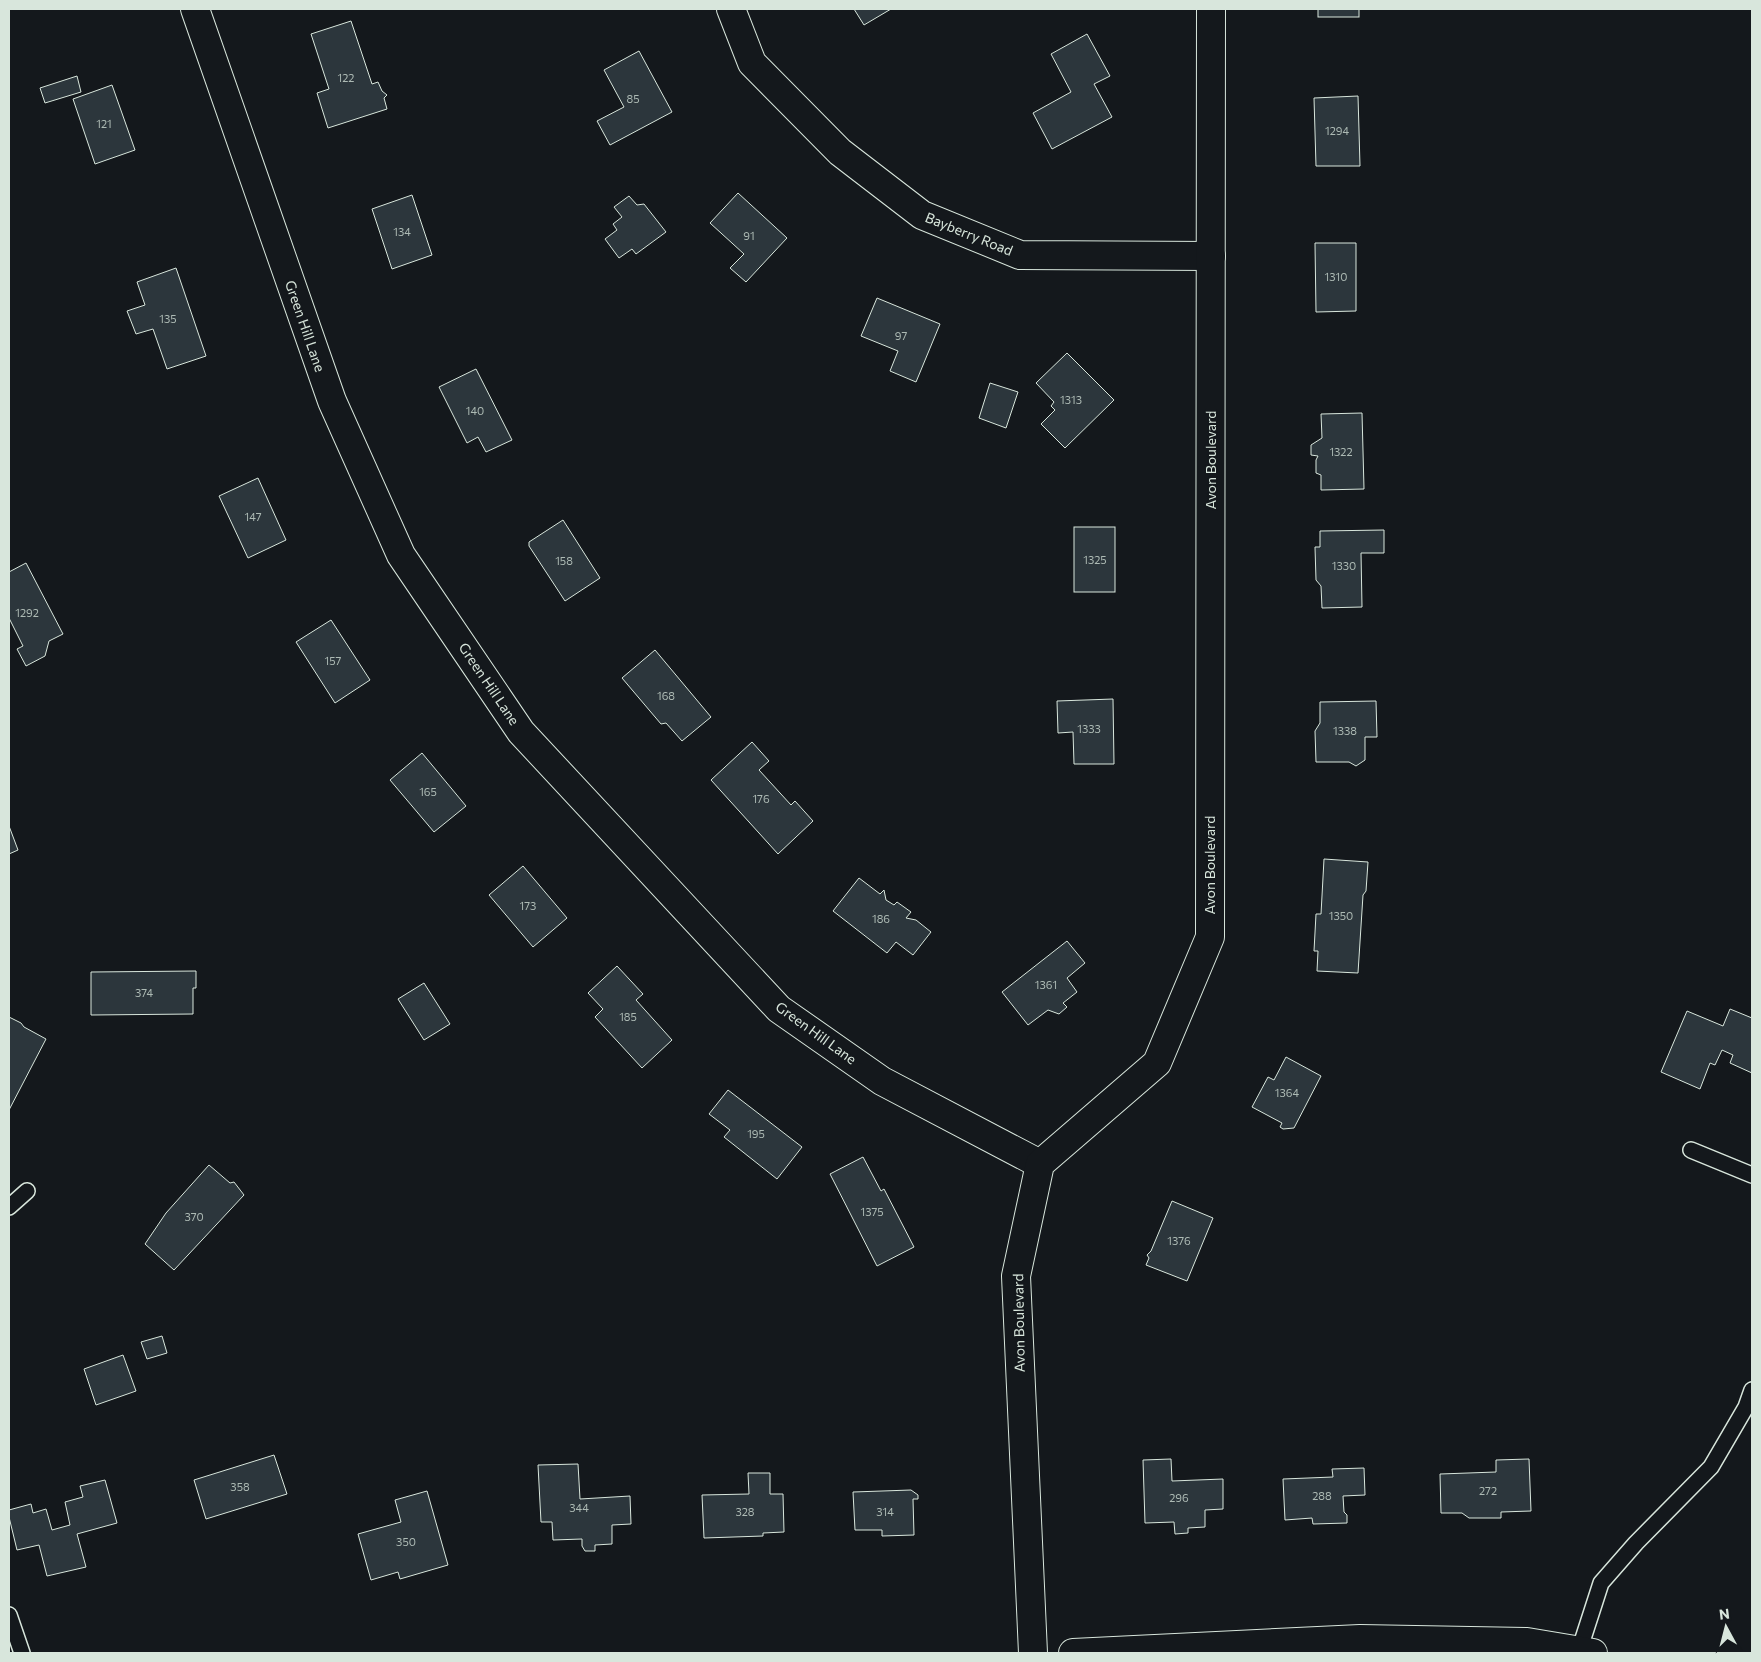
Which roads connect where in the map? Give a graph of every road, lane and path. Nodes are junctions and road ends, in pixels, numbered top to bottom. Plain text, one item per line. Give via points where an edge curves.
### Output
1 (195, 9) edge
2 (731, 9) edge
3 (1211, 9) edge
4 (1211, 256) junction
5 (1691, 1150) dead end
6 (1040, 1164) junction
7 (1752, 1175) edge
8 (27, 1191) dead end
9 (9, 1207) edge
10 (1752, 1390) edge
11 (9, 1615) edge
12 (1586, 1652) edge
13 (22, 1653) edge
14 (1033, 1653) edge
15 (1072, 1653) edge

1 - 6 street, Green Hill Lane via 336,410 401,555 521,732 779,1009 882,1081
2 - 4 street, Bayberry Road via 752,64 840,152 922,215 1020,255
3 - 4 street, Avon Boulevard
4 - 6 street, Avon Boulevard via 1210,937 1157,1063
5 - 7 lane
6 - 14 street, Avon Boulevard via 1016,1276
8 - 9 lane
10 - 12 lane via 1746,1407 1711,1467 1600,1583
11 - 13 lane
12 - 15 street via 1527,1642 1360,1639

